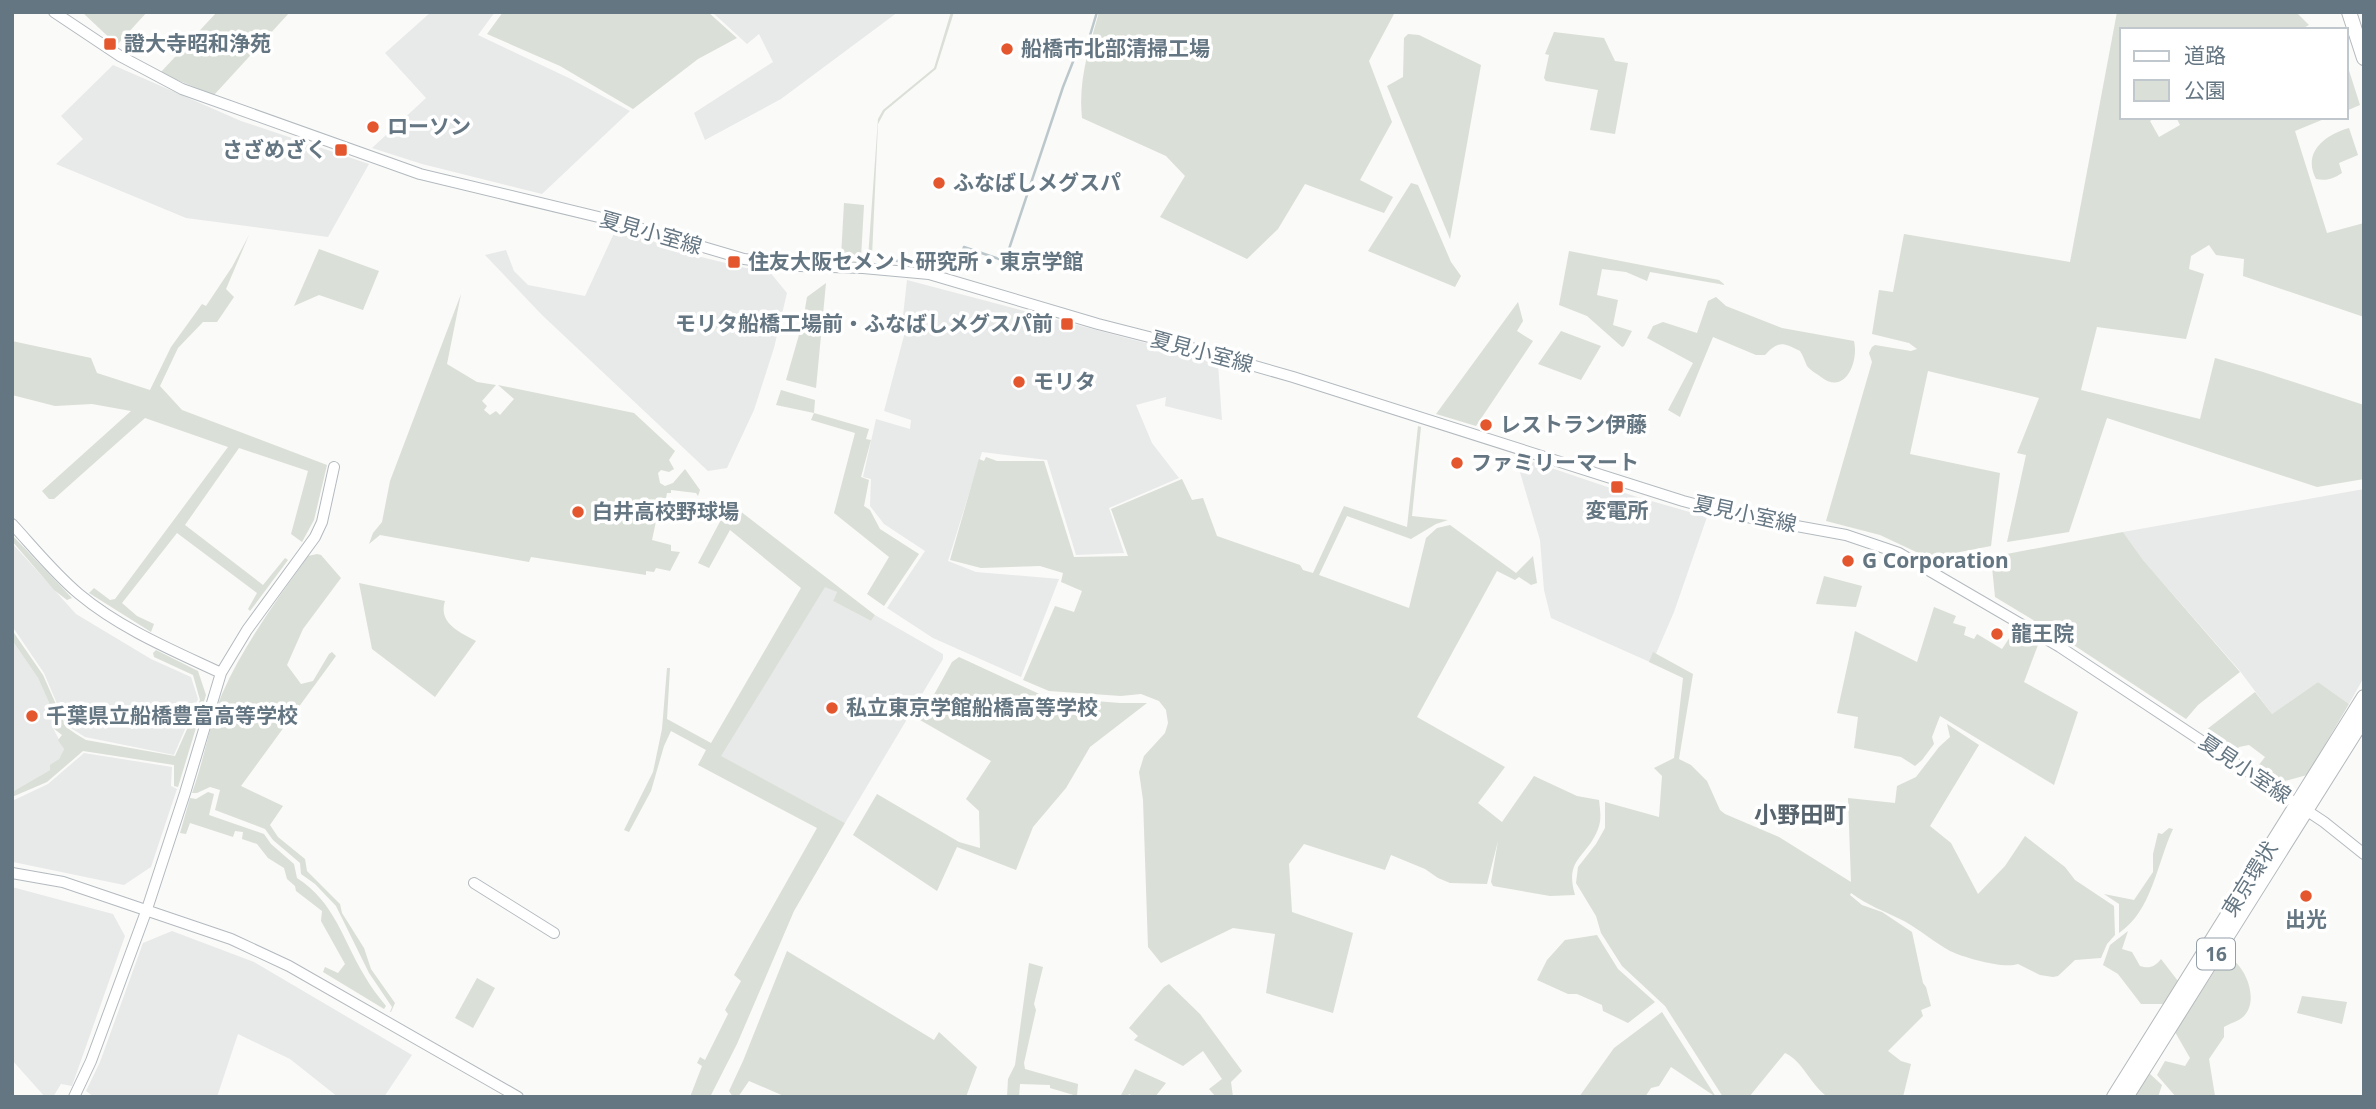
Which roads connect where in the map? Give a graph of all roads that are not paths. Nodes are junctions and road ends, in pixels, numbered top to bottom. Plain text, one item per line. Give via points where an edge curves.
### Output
1 (54, 12) edge
2 (2349, 12) edge
3 (2364, 58) edge
4 (334, 467) dead end
5 (12, 524) edge
6 (221, 673) junction
7 (2364, 697) edge
8 (2364, 718) edge
9 (2302, 808) junction
10 (2364, 854) edge
11 (12, 873) edge
12 (474, 883) dead end
13 (147, 909) junction
14 (554, 933) dead end
15 (74, 1097) edge
16 (518, 1097) edge
17 (2114, 1097) edge
18 (2126, 1097) edge

1 - 9 main road, 夏見小室線 via 120,56 182,89 420,174 617,222 744,259 929,274 1219,355 1684,501 1875,544 1924,566 2060,647
2 - 3 highway
4 - 6 main road via 315,537
5 - 6 main road via 94,606 131,630
6 - 13 main road
7 - 9 highway, 東京環状 / 16
8 - 9 highway, 東京環状 / 16
9 - 10 main road, 夏見小室線
9 - 17 highway, 東京環状 / 16
9 - 18 highway, 東京環状 / 16
11 - 13 main road via 56,880
12 - 14 main road
13 - 15 main road
13 - 16 main road via 289,966

